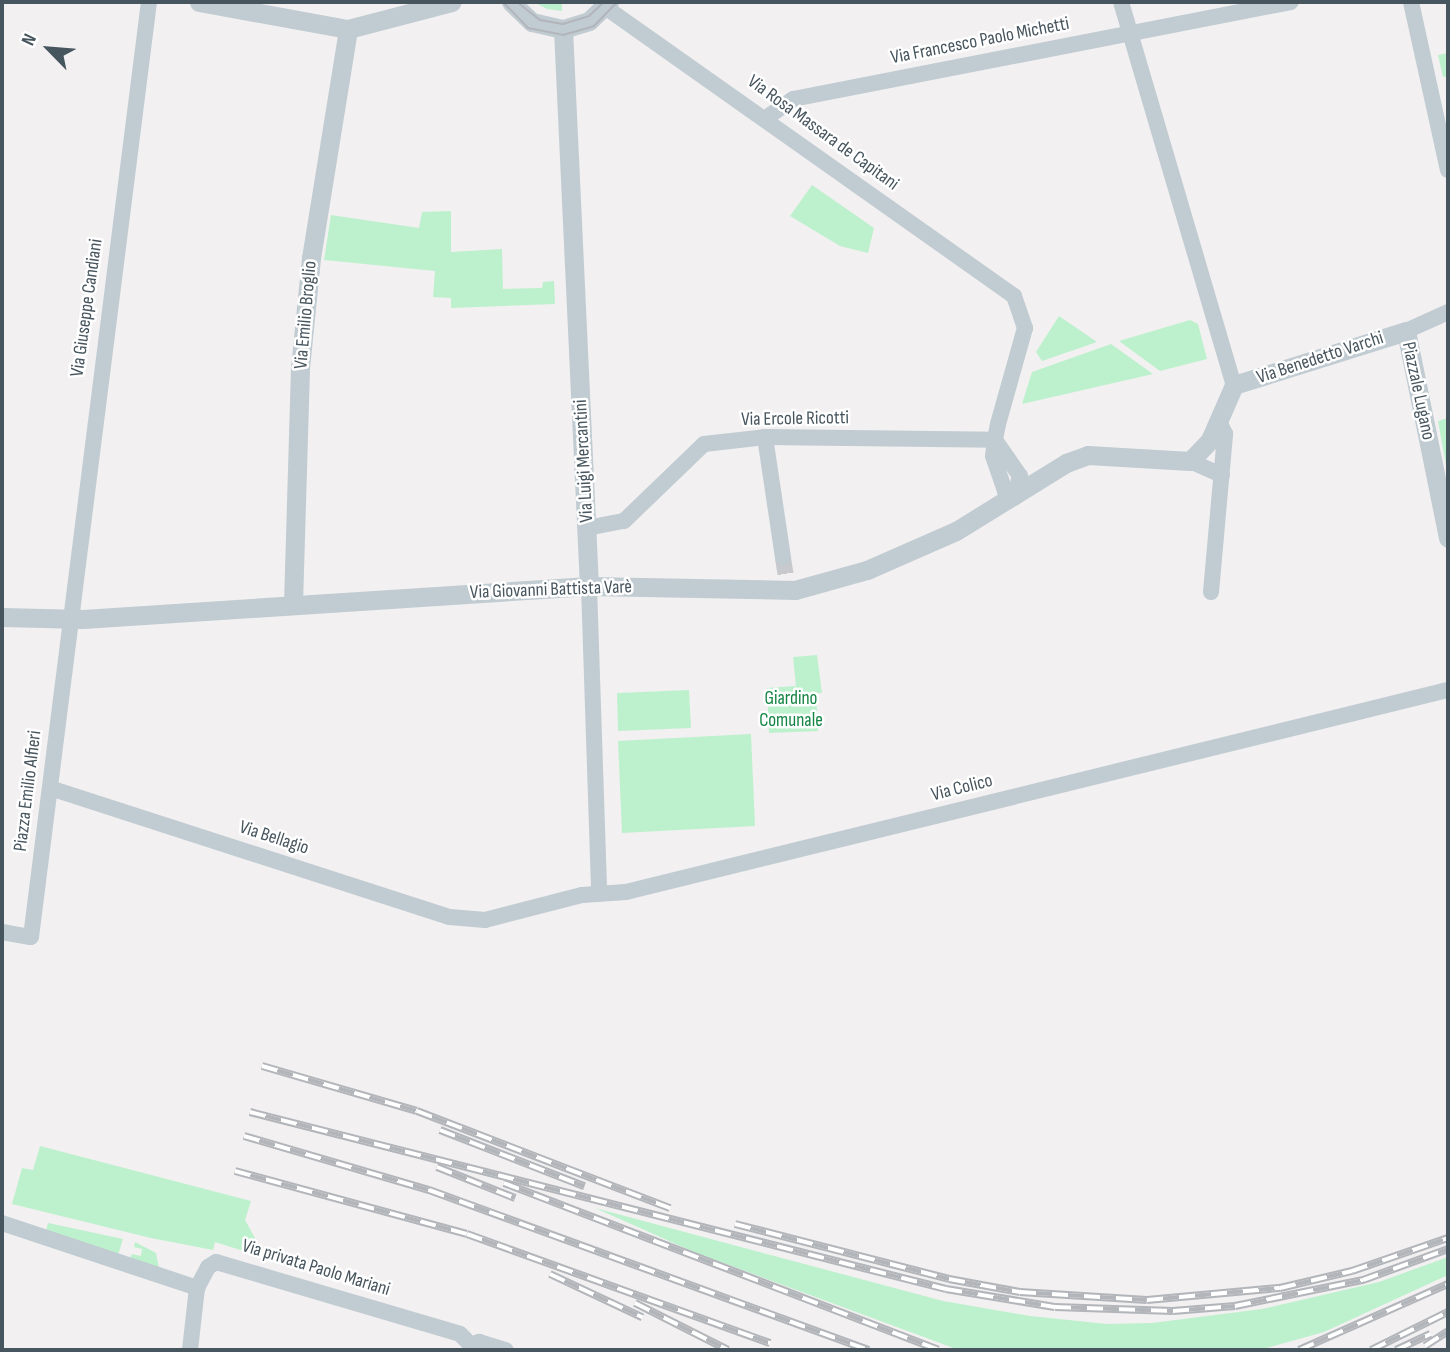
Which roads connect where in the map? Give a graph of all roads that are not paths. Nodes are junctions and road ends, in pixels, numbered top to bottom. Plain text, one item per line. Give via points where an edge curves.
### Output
1 (149, 2) edge
2 (199, 2) edge
3 (452, 2) edge
4 (510, 2) edge
5 (1121, 2) edge
6 (1291, 2) edge
7 (1411, 2) edge
8 (607, 5) edge
9 (348, 29) junction
10 (563, 29) junction
11 (1130, 32) junction
12 (766, 118) junction
13 (1448, 170) edge
14 (1448, 312) edge
15 (1406, 331) junction
16 (1234, 385) junction
17 (1219, 421) junction
18 (765, 437) junction
19 (995, 440) junction
20 (1190, 461) junction
21 (1222, 475) junction
22 (1015, 497) junction
23 (587, 528) junction
24 (1448, 538) edge
25 (783, 558) tunnel mouth
26 (589, 586) junction
27 (1211, 592) dead end
28 (293, 604) junction
29 (2, 617) edge
30 (68, 620) junction
31 (1448, 690) edge
32 (50, 788) junction
33 (599, 894) junction
34 (485, 920) joint
35 (2, 932) edge
36 (2, 1223) edge
37 (197, 1288) junction
38 (471, 1348) edge
39 (190, 1350) edge
40 (506, 1350) edge

1 - 30 street, Via Giuseppe Candiani
2 - 9 street
3 - 9 street
4 - 10 street via 532,22
5 - 11 street
6 - 11 street, Via Francesco Paolo Michetti
7 - 13 street
8 - 10 street via 589,21
8 - 12 street, Via Rosa Massara de Capitani
9 - 28 street, Via Emilio Broglio via 305,313
10 - 23 street, Via Luigi Mercantini
11 - 12 street, Via Francesco Paolo Michetti via 793,99
11 - 16 street
12 - 19 street, Via Rosa Massara de Capitani via 1014,296 1025,328
14 - 15 street, Piazzale Lugano
15 - 16 street, Via Benedetto Varchi
15 - 24 street, Piazzale Lugano
16 - 17 street
17 - 20 street via 1202,453
17 - 21 street via 1225,434
18 - 19 street, Via Ercole Ricotti
18 - 23 street, Via Ercole Ricotti via 704,444 624,521
18 - 25 street
19 - 22 street via 1020,476
20 - 21 street
20 - 22 street, Via Giovanni Battista Varè via 1088,455 1066,463
21 - 27 street
22 - 26 street, Via Giovanni Battista Varè via 956,531 867,570 787,584
23 - 26 street, Via Luigi Mercantini
26 - 28 street, Via Giovanni Battista Varè
26 - 33 street, Via Luigi Mercantini
28 - 30 street, Via Giovanni Battista Varè
29 - 30 street, Via Giovanni Battista Varè
30 - 32 street, Piazza Emilio Alfieri
31 - 33 street, Via Colico via 626,892
32 - 34 street, Via Bellagio via 450,917
32 - 35 street, Piazza Emilio Alfieri via 31,937
33 - 34 street, Via Colico
36 - 37 street
37 - 38 street, Via privata Paolo Mariani via 208,1267 230,1262 460,1334
37 - 39 street
38 - 40 street, Via privata Paolo Mariani via 478,1342

